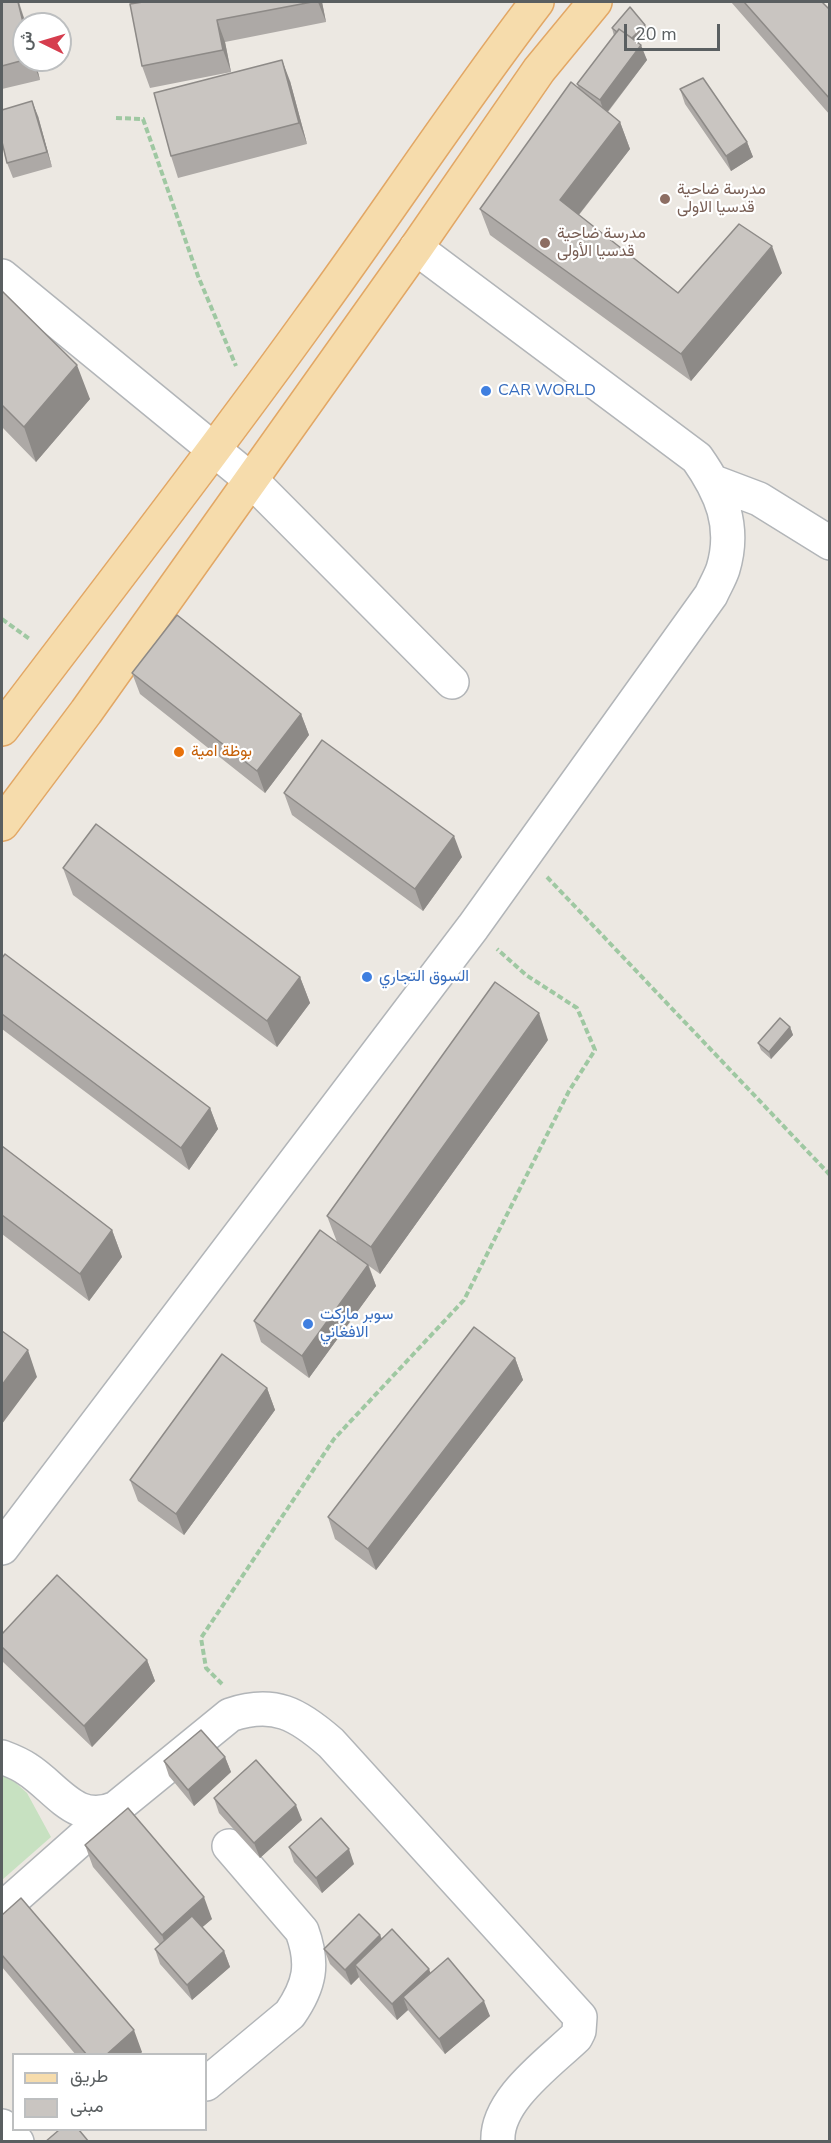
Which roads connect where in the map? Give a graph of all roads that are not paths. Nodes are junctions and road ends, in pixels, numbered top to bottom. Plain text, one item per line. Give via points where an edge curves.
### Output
1 (537, 2) edge
2 (595, 2) edge
3 (409, 182) junction
4 (443, 208) junction
5 (416, 248) junction
6 (361, 249) junction
7 (396, 275) junction
8 (2, 276) edge
9 (214, 450) junction
10 (250, 480) junction
11 (714, 482) junction
12 (830, 543) edge
13 (452, 682) dead end
14 (2, 729) edge
15 (2, 824) edge
16 (2, 1548) edge
17 (2, 1756) edge
18 (116, 1809) junction
19 (229, 1846) dead end
20 (2, 1909) edge
21 (207, 2083) edge
22 (2, 2126) edge
23 (17, 2142) edge
24 (498, 2142) edge

1 - 3 main road
2 - 4 main road via 539,70
3 - 4 main road
3 - 6 main road
4 - 5 main road
5 - 7 main road
5 - 11 street via 697,458
6 - 7 main road
6 - 9 main road
7 - 10 main road
8 - 9 street
9 - 10 street
9 - 14 main road
10 - 13 street
10 - 15 main road
11 - 12 street via 759,500
11 - 16 street via 725,509 728,539 723,568 711,595 473,927
17 - 18 street via 26,1768 77,1809 97,1814
18 - 20 street
18 - 24 street via 214,1727 230,1715 250,1708 277,1709 296,1717 331,1743 580,2017 576,2037 506,2108
19 - 21 street via 302,1931 310,1965 307,1983 290,2014
22 - 23 street

